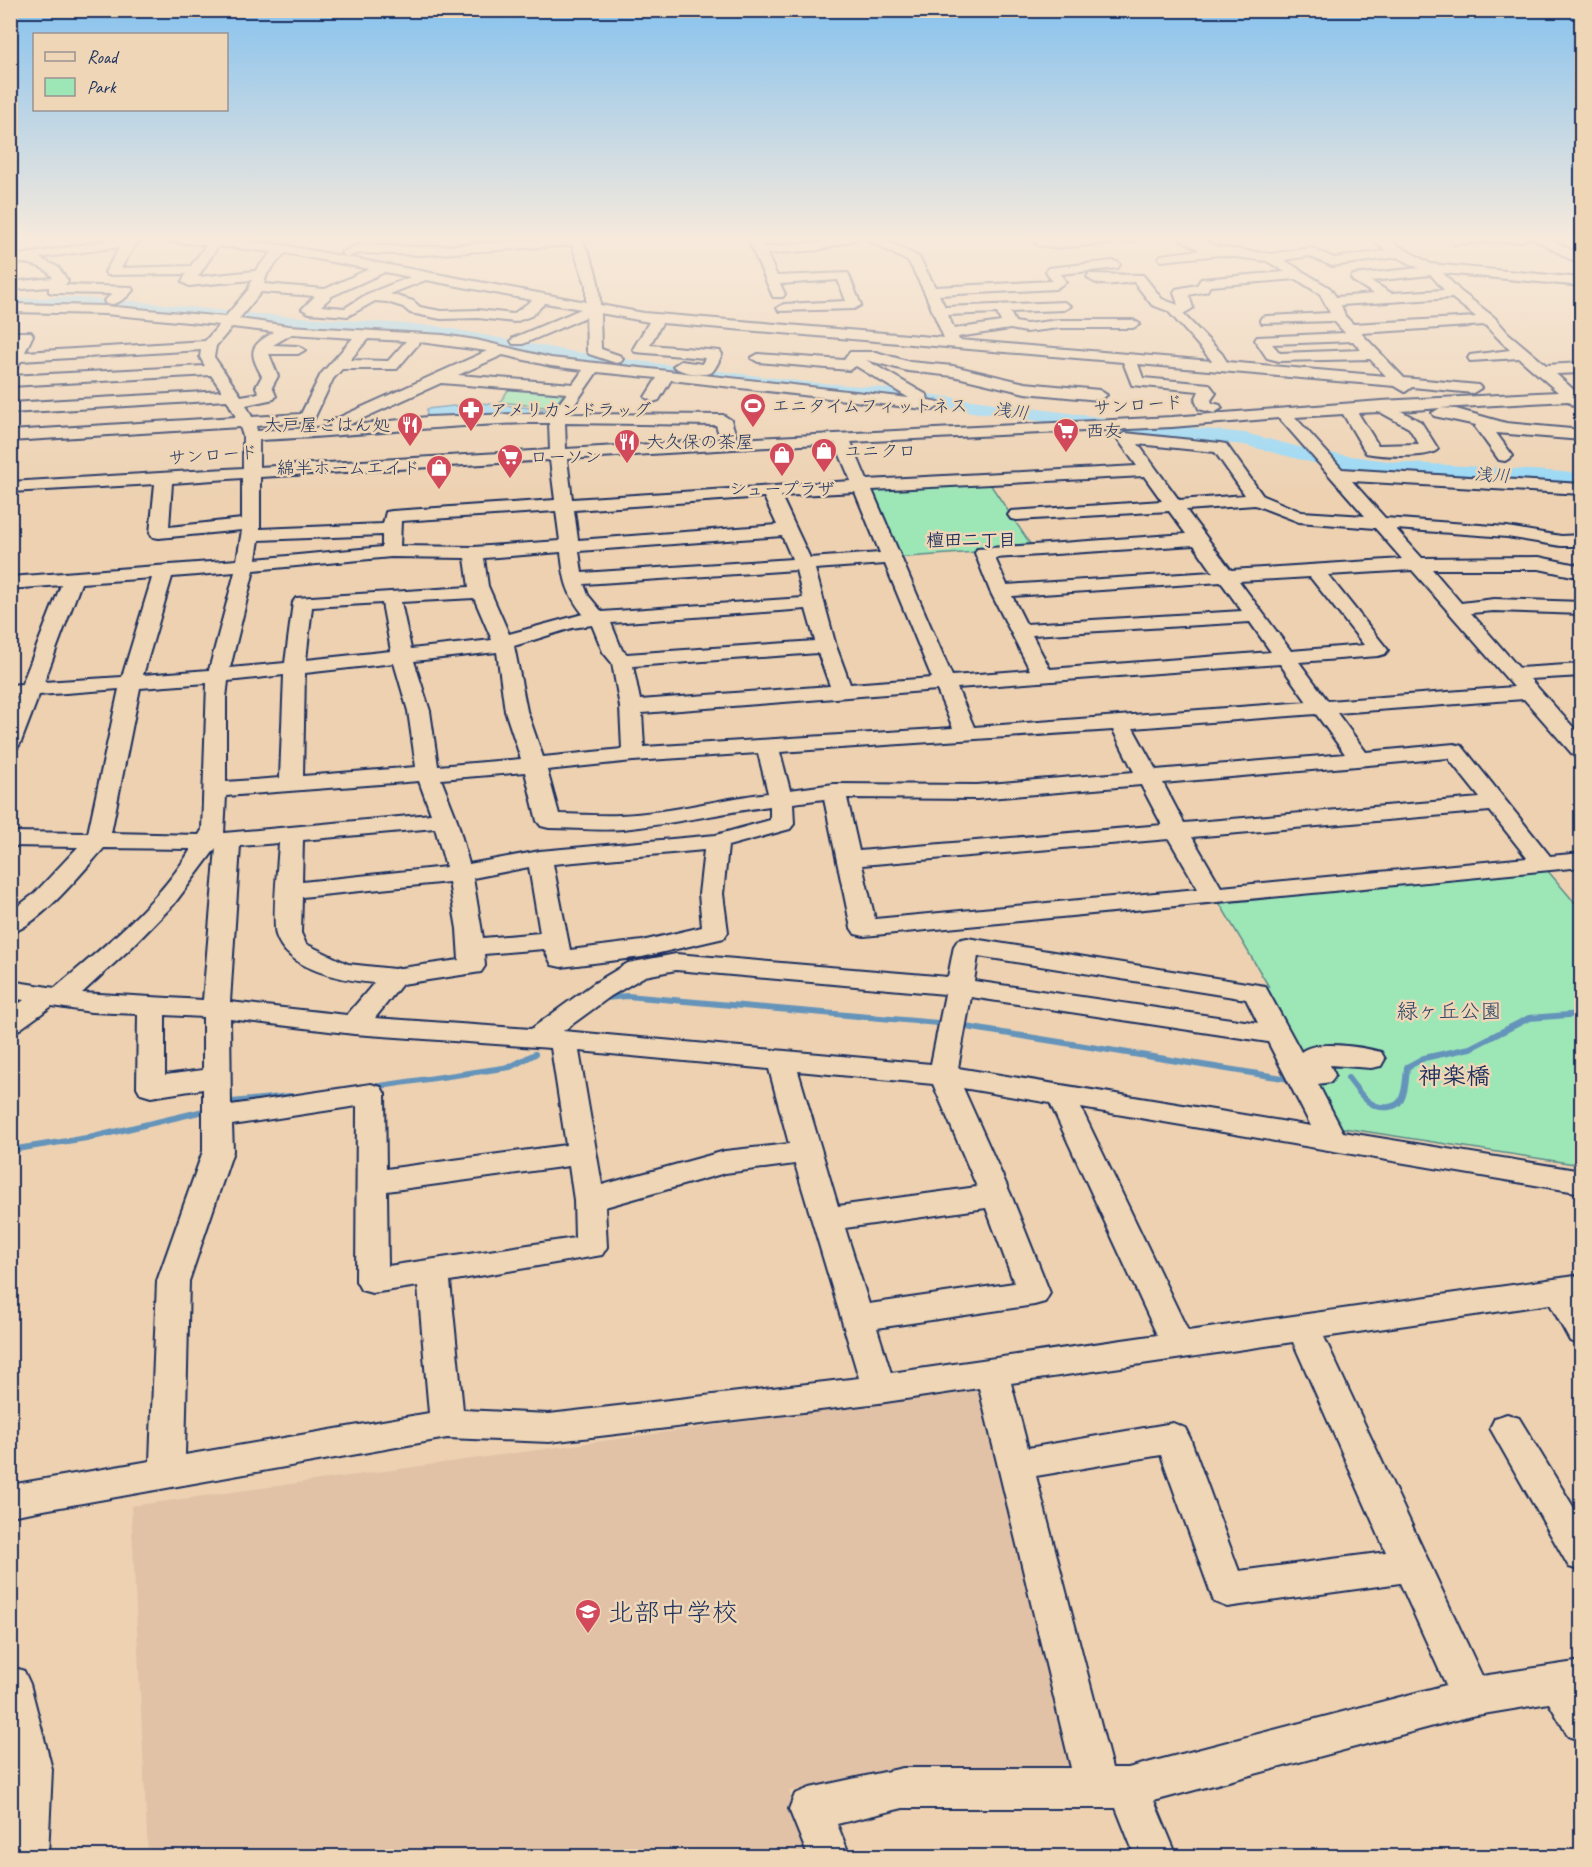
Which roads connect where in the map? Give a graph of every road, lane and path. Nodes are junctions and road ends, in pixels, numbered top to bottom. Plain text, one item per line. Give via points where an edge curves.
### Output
1 (131, 324) edge
2 (228, 324) edge
3 (262, 324) edge
4 (384, 324) edge
5 (558, 324) edge
6 (594, 324) edge
7 (655, 324) edge
8 (718, 324) edge
9 (791, 324) edge
10 (945, 324) edge
11 (1058, 324) edge
12 (1186, 324) edge
13 (1345, 324) edge
14 (1446, 324) edge
15 (1493, 324) edge
16 (1010, 326) joint
17 (289, 330) junction
18 (794, 331) junction
19 (1500, 331) junction
20 (814, 333) junction
21 (1354, 333) junction
22 (365, 334) junction
23 (10, 336) edge
24 (417, 337) junction
25 (1467, 337) dead end
26 (951, 339) junction
27 (518, 341) junction
28 (209, 345) junction
29 (261, 349) junction
30 (298, 350) dead end
31 (501, 350) junction
32 (96, 352) junction
33 (1523, 353) junction
34 (1373, 354) junction
35 (1272, 355) junction
36 (616, 358) junction
37 (758, 358) dead end
38 (853, 358) junction
39 (1474, 358) dead end
40 (1129, 359) junction
41 (12, 360) edge
42 (785, 360) junction
43 (337, 364) junction
44 (1186, 364) junction
45 (593, 367) junction
46 (1222, 367) junction
47 (1581, 368) edge
48 (706, 369) junction
49 (215, 370) junction
50 (1543, 370) junction
51 (1266, 371) junction
52 (777, 374) junction
53 (438, 377) junction
54 (1362, 379) junction
55 (10, 381) edge
56 (1400, 382) junction
57 (659, 386) junction
58 (1204, 387) junction
59 (577, 389) junction
60 (907, 390) junction
61 (1099, 395) dead end
62 (750, 397) dead end
63 (234, 398) junction
64 (1579, 398) edge
65 (1507, 399) junction
66 (931, 404) junction
67 (1423, 404) junction
68 (1382, 407) junction
69 (10, 408) edge
70 (1214, 408) dead end
71 (1348, 409) junction
72 (1283, 413) junction
73 (557, 418) junction
74 (1505, 428) junction
75 (249, 430) junction
76 (958, 431) junction
77 (319, 433) junction
78 (1581, 435) edge
79 (10, 436) edge
80 (841, 438) junction
81 (731, 445) junction
82 (558, 455) junction
83 (1504, 456) dead end
84 (250, 467) junction
85 (1147, 471) junction
86 (1335, 472) junction
87 (164, 478) junction
88 (10, 487) edge
89 (860, 487) junction
90 (1581, 489) edge
91 (1000, 490) junction
92 (770, 492) junction
93 (1257, 500) junction
94 (1173, 504) junction
95 (564, 505) junction
96 (1017, 515) junction
97 (1380, 524) junction
98 (392, 529) junction
99 (251, 530) junction
100 (788, 530) junction
101 (1199, 539) junction
102 (1581, 540) edge
103 (569, 546) junction
104 (1039, 550) junction
105 (391, 551) junction
106 (474, 553) junction
107 (891, 558) junction
108 (246, 564) junction
109 (804, 564) junction
110 (1417, 564) junction
111 (164, 571) junction
112 (1315, 571) junction
113 (1581, 572) edge
114 (1228, 576) junction
115 (73, 579) junction
116 (573, 579) junction
117 (10, 583) edge
118 (1000, 591) junction
119 (480, 592) junction
120 (391, 597) junction
121 (814, 603) junction
122 (1581, 608) edge
123 (1458, 609) junction
124 (1255, 616) junction
125 (597, 618) junction
126 (1021, 630) junction
127 (503, 643) junction
128 (826, 646) junction
129 (402, 655) junction
130 (1286, 658) junction
131 (622, 661) junction
132 (295, 668) junction
133 (1581, 670) edge
134 (1515, 674) junction
135 (218, 676) junction
136 (1043, 676) junction
137 (131, 682) junction
138 (943, 683) junction
139 (20, 690) edge
140 (842, 690) junction
141 (1529, 692) junction
142 (631, 707) junction
143 (1323, 707) junction
144 (1120, 723) junction
145 (966, 734) junction
146 (10, 742) edge
147 (768, 748) junction
148 (1581, 751) edge
149 (633, 754) junction
150 (1359, 758) junction
151 (534, 765) junction
152 (428, 773) junction
153 (1148, 776) junction
154 (291, 783) junction
155 (214, 790) junction
156 (834, 791) junction
157 (781, 799) junction
158 (1494, 804) junction
159 (445, 820) junction
160 (1177, 832) junction
161 (291, 835) junction
162 (10, 839) edge
163 (98, 840) junction
164 (218, 841) junction
165 (717, 842) junction
166 (540, 858) junction
167 (850, 859) junction
168 (1581, 860) edge
169 (1544, 864) junction
170 (460, 873) junction
171 (289, 891) junction
172 (1213, 894) junction
173 (10, 925) edge
174 (554, 940) junction
175 (471, 947) junction
176 (394, 977) junction
177 (960, 987) junction
178 (10, 989) edge
179 (53, 997) junction
180 (152, 1006) junction
181 (216, 1009) junction
182 (10, 1023) edge
183 (354, 1025) junction
184 (1280, 1035) junction
185 (550, 1040) junction
186 (1371, 1059) dead end
187 (781, 1061) junction
188 (943, 1075) junction
189 (1321, 1075) dead end
190 (217, 1077) junction
191 (1061, 1096) junction
192 (217, 1117) junction
193 (1332, 1138) junction
194 (806, 1152) junction
195 (580, 1154) junction
196 (370, 1182) junction
197 (1581, 1182) edge
198 (996, 1195) junction
199 (589, 1200) junction
200 (828, 1219) junction
201 (433, 1272) junction
202 (1570, 1289) edge
203 (858, 1318) junction
204 (1303, 1327) junction
205 (1581, 1332) edge
206 (1178, 1345) junction
207 (992, 1373) junction
208 (879, 1389) junction
209 (447, 1424) junction
210 (1507, 1428) dead end
211 (1015, 1465) junction
212 (167, 1475) junction
213 (10, 1501) edge
214 (1581, 1555) edge
215 (1410, 1565) junction
216 (1570, 1681) edge
217 (10, 1684) edge
218 (1471, 1697) junction
219 (1581, 1722) edge
220 (1113, 1789) junction
221 (27, 1857) edge
222 (829, 1857) edge
223 (1156, 1857) edge

1 - 32 street
2 - 28 street
3 - 17 street
4 - 27 street via 475,332
5 - 27 street
6 - 36 street via 594,351
7 - 48 street via 640,350 716,354
8 - 18 street
9 - 18 street
10 - 26 street
11 - 16 street
12 - 46 street
13 - 21 street
14 - 21 street
15 - 19 street
16 - 26 street
17 - 22 street
17 - 29 street
18 - 20 street
19 - 25 street
19 - 33 street
20 - 26 street
20 - 38 street
21 - 34 street
21 - 35 street via 1262,340
22 - 24 street
22 - 43 street
23 - 41 street via 26,334
24 - 31 street
24 - 43 street via 392,366
26 - 40 street
27 - 36 street
28 - 32 street
28 - 49 street via 207,357
29 - 30 street
29 - 63 street via 262,362 270,376 264,387 268,396
31 - 45 street
31 - 53 street
32 - 41 street
33 - 39 street
33 - 50 street
34 - 35 street
34 - 56 street
35 - 51 street via 1253,356
36 - 48 street
37 - 42 street
38 - 42 street via 849,365
38 - 60 street
38 - 61 street via 876,356 908,366 952,370 1025,388
40 - 44 street
40 - 58 street via 1137,382
42 - 52 street
43 - 75 street via 326,377 307,418
44 - 46 street
44 - 58 street
45 - 57 street
45 - 59 street
46 - 51 street
47 - 50 street
48 - 52 street
49 - 55 street
49 - 63 street
50 - 64 street
51 - 54 street
52 - 60 street
53 - 59 street
53 - 77 street
54 - 56 street
54 - 68 street
56 - 65 street via 1489,389
56 - 67 street
57 - 62 street
57 - 66 street
58 - 70 street via 1208,393 1203,400 1205,406
59 - 73 street
60 - 66 street
63 - 69 street
63 - 75 street
64 - 65 street, サンロード
65 - 67 street, サンロード
66 - 76 street via 948,416
67 - 68 street, サンロード
67 - 74 street via 1434,413 1456,414
68 - 71 street, サンロード
68 - 71 street via 1415,425 1430,449 1372,449
71 - 72 street, サンロード
72 - 76 street, サンロード
72 - 76 street, サンロード via 1131,418
72 - 86 street
73 - 77 street via 427,422
73 - 81 street via 723,420
73 - 82 street
74 - 78 street
74 - 83 street via 1483,427
75 - 77 street
75 - 79 street
75 - 84 street
76 - 80 street, サンロード
77 - 84 street
80 - 81 street, サンロード
80 - 89 street
81 - 82 street, サンロード
82 - 84 street, サンロード
82 - 95 street
84 - 87 street, サンロード
84 - 99 street
85 - 91 street
85 - 93 street via 1125,438 1220,448
85 - 94 street
86 - 90 street via 1434,482
86 - 97 street
87 - 88 street, サンロード
87 - 99 street via 159,533
89 - 91 street
89 - 92 street
89 - 107 street
91 - 96 street
92 - 95 street
92 - 100 street
93 - 94 street
93 - 97 street via 1299,517
94 - 96 street
94 - 101 street
95 - 98 street via 392,516
95 - 103 street
96 - 104 street
97 - 102 street
97 - 110 street
98 - 99 street
98 - 105 street
99 - 108 street
100 - 103 street
100 - 109 street
101 - 104 street
101 - 114 street
103 - 106 street
103 - 116 street
104 - 118 street via 984,553
105 - 106 street
105 - 108 street
106 - 119 street
107 - 109 street
107 - 138 street
108 - 111 street
108 - 135 street
109 - 116 street
109 - 121 street
110 - 112 street
110 - 113 street via 1539,563
110 - 123 street
111 - 115 street
111 - 137 street
112 - 114 street
112 - 130 street via 1378,651
114 - 118 street
114 - 124 street
115 - 117 street
115 - 139 street
116 - 125 street via 579,596
118 - 126 street
119 - 120 street
119 - 127 street
120 - 129 street
120 - 132 street via 303,602
121 - 125 street
121 - 128 street
122 - 123 street via 1494,605
123 - 134 street
124 - 126 street
124 - 130 street
125 - 127 street
125 - 131 street via 613,652
126 - 136 street
127 - 129 street
127 - 151 street via 516,711
128 - 131 street
128 - 140 street
129 - 132 street
129 - 152 street via 419,711
130 - 136 street
130 - 143 street
131 - 142 street
132 - 135 street
132 - 154 street
133 - 134 street
134 - 141 street
135 - 137 street
135 - 155 street
136 - 138 street
137 - 139 street
137 - 163 street
138 - 140 street
138 - 145 street
139 - 146 street
140 - 142 street
141 - 143 street
141 - 148 street
142 - 149 street
143 - 144 street
143 - 150 street
144 - 145 street
144 - 153 street
145 - 147 street
147 - 149 street
147 - 157 street
149 - 151 street
150 - 153 street
150 - 158 street via 1454,751
151 - 152 street
151 - 157 street via 549,820 621,822
152 - 154 street
152 - 159 street
153 - 156 street via 977,792
153 - 160 street
154 - 155 street
155 - 164 street via 214,830
156 - 157 street
156 - 167 street
157 - 165 street via 782,824
158 - 160 street
158 - 169 street
159 - 161 street
159 - 170 street
160 - 167 street
160 - 172 street
161 - 164 street
161 - 171 street
162 - 163 street
163 - 164 street
163 - 173 street via 43,899
164 - 179 street via 162,903
164 - 181 street
165 - 166 street
165 - 174 street via 711,894 714,932 642,949 561,959
166 - 170 street
166 - 174 street
167 - 172 street via 864,928
168 - 169 street
169 - 172 street
170 - 171 street
170 - 175 street
171 - 176 street via 288,933 295,949 343,972
174 - 175 street
175 - 176 street via 471,966
176 - 183 street
177 - 184 street
177 - 184 street via 967,946 1256,992
177 - 185 street via 676,962 637,969 602,990
177 - 188 street
178 - 179 street
179 - 180 street
179 - 182 street
180 - 181 street
180 - 190 street via 151,1087
181 - 183 street
181 - 190 street
183 - 185 street
184 - 193 street
185 - 187 street
185 - 195 street
186 - 189 street via 1340,1046 1312,1056
187 - 188 street
187 - 194 street
188 - 191 street
188 - 198 street
190 - 192 street
191 - 193 street
191 - 206 street
192 - 196 street via 371,1094
192 - 212 street via 219,1151 173,1281
193 - 197 street
194 - 199 street via 725,1162
194 - 200 street
195 - 196 street
195 - 199 street
196 - 201 street via 372,1281
198 - 200 street
198 - 203 street via 1034,1293
199 - 201 street via 591,1247
200 - 203 street
201 - 209 street
202 - 204 street
202 - 205 street
203 - 208 street
204 - 206 street
204 - 215 street
206 - 207 street
207 - 208 street
207 - 211 street
208 - 209 street via 549,1428
209 - 212 street
210 - 214 street
211 - 215 street via 1173,1438 1227,1590
211 - 220 street
212 - 213 street
215 - 218 street
216 - 218 street
216 - 219 street
217 - 221 street via 32,1769
218 - 220 street
220 - 222 street via 903,1788 810,1809
220 - 223 street

